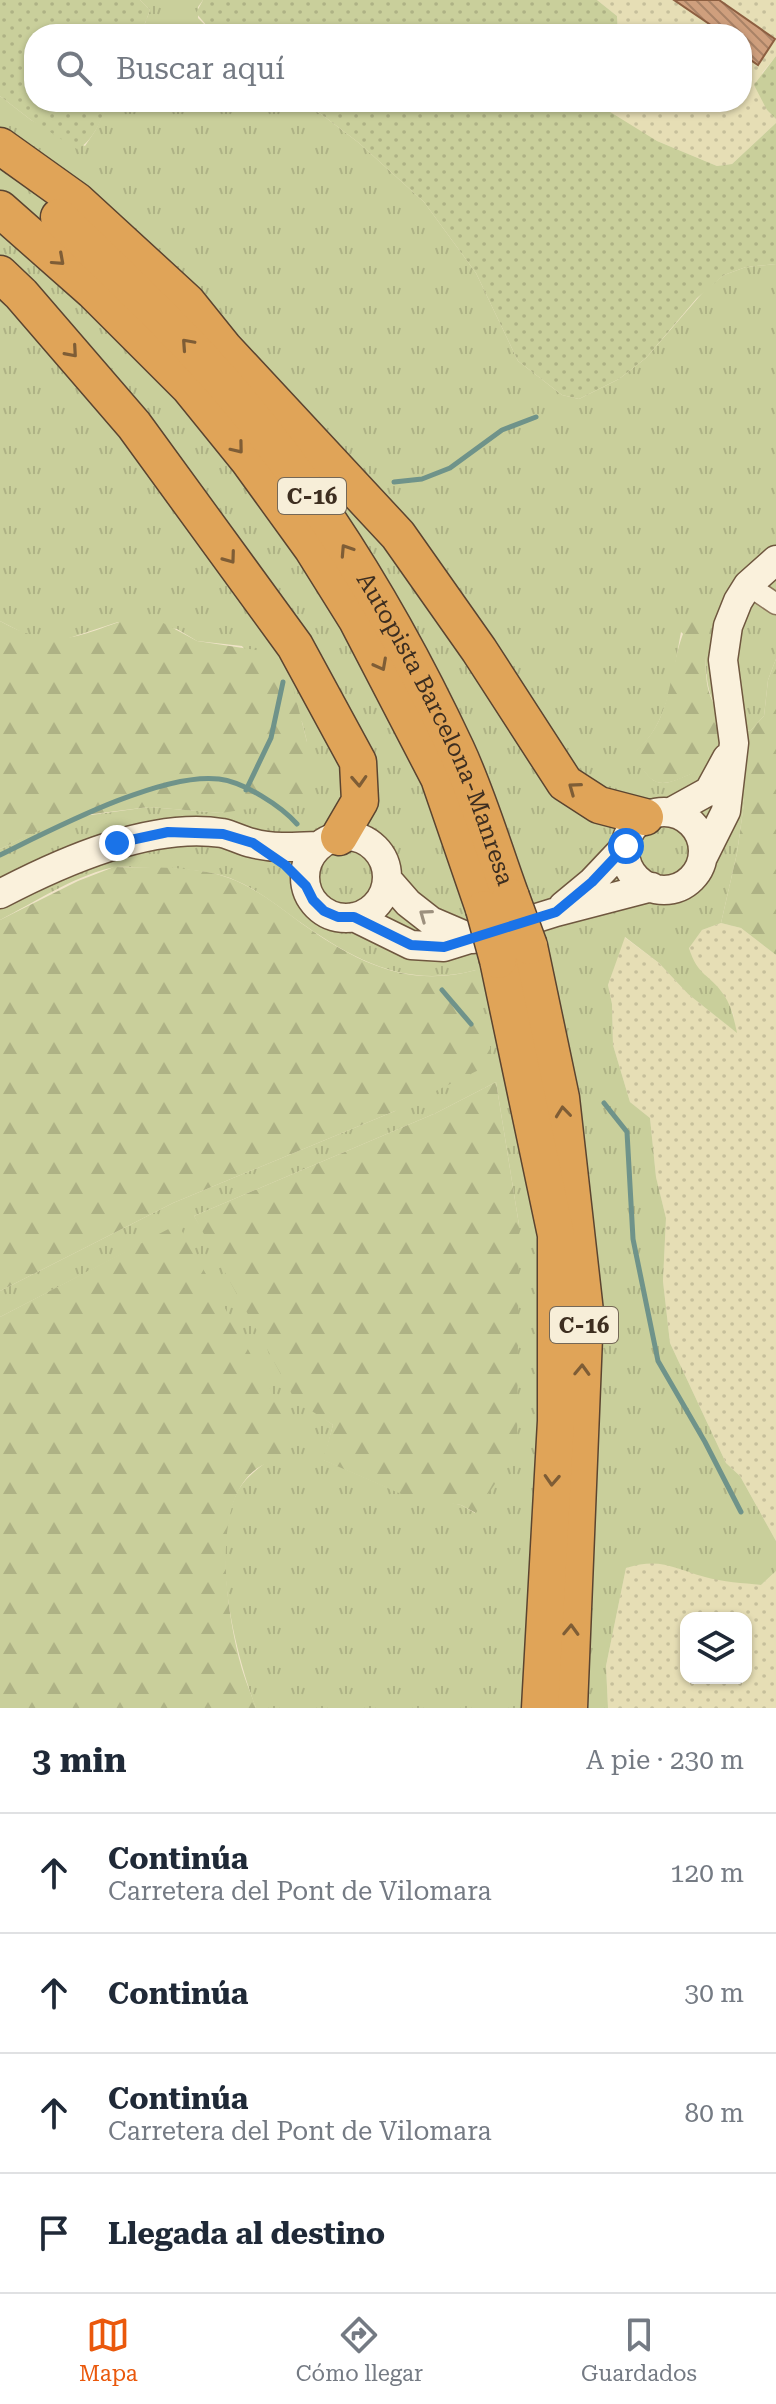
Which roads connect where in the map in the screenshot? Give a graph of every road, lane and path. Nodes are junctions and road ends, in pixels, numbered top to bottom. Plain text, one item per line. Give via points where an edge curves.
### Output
1 (0, 146) edge
2 (0, 174) edge
3 (0, 209) edge
4 (0, 274) edge
5 (776, 560) edge
6 (748, 585) junction
7 (776, 604) edge
8 (734, 743) junction
9 (647, 825) junction
10 (329, 842) junction
11 (253, 843) junction
12 (703, 857) junction
13 (387, 879) junction
14 (306, 886) junction
15 (652, 887) junction
16 (0, 894) edge
17 (556, 912) junction
18 (354, 917) junction
19 (499, 930) junction
20 (540, 1708) edge
21 (569, 1708) edge

9 -> 1 highway via 599,805 565,783 398,535 187,302 77,201
19 -> 2 highway, Autopista Barcelona-Manresa / C-16 via 457,751 384,609 311,494 238,400 169,324 57,215
3 -> 19 highway, Autopista Barcelona-Manresa / C-16 via 93,291 189,387 312,548 357,620 439,778
4 -> 10 highway via 134,425 295,646 358,762 360,801
5 - 6 street
6 - 7 street
6 - 8 street via 728,626 723,660
8 - 9 street via 709,791
8 - 12 street via 726,811
9 - 12 street via 685,818 696,828
9 - 15 street via 626,859
9 - 17 street
10 - 11 street via 288,848
10 - 13 street via 357,837 373,846 384,860
10 - 14 street via 307,864
11 - 14 street
11 - 16 street via 223,834 168,832 117,843
12 - 15 street via 685,884
13 - 18 street via 377,904
19 -> 13 street via 431,921
14 - 18 street via 324,911
15 - 17 street
17 - 19 street
18 - 19 street via 411,945 444,947
19 -> 20 highway, Autopista Barcelona-Manresa / C-16 via 556,1235 556,1421
21 -> 19 highway, Autopista Barcelona-Manresa / C-16 via 585,1312 561,1098

